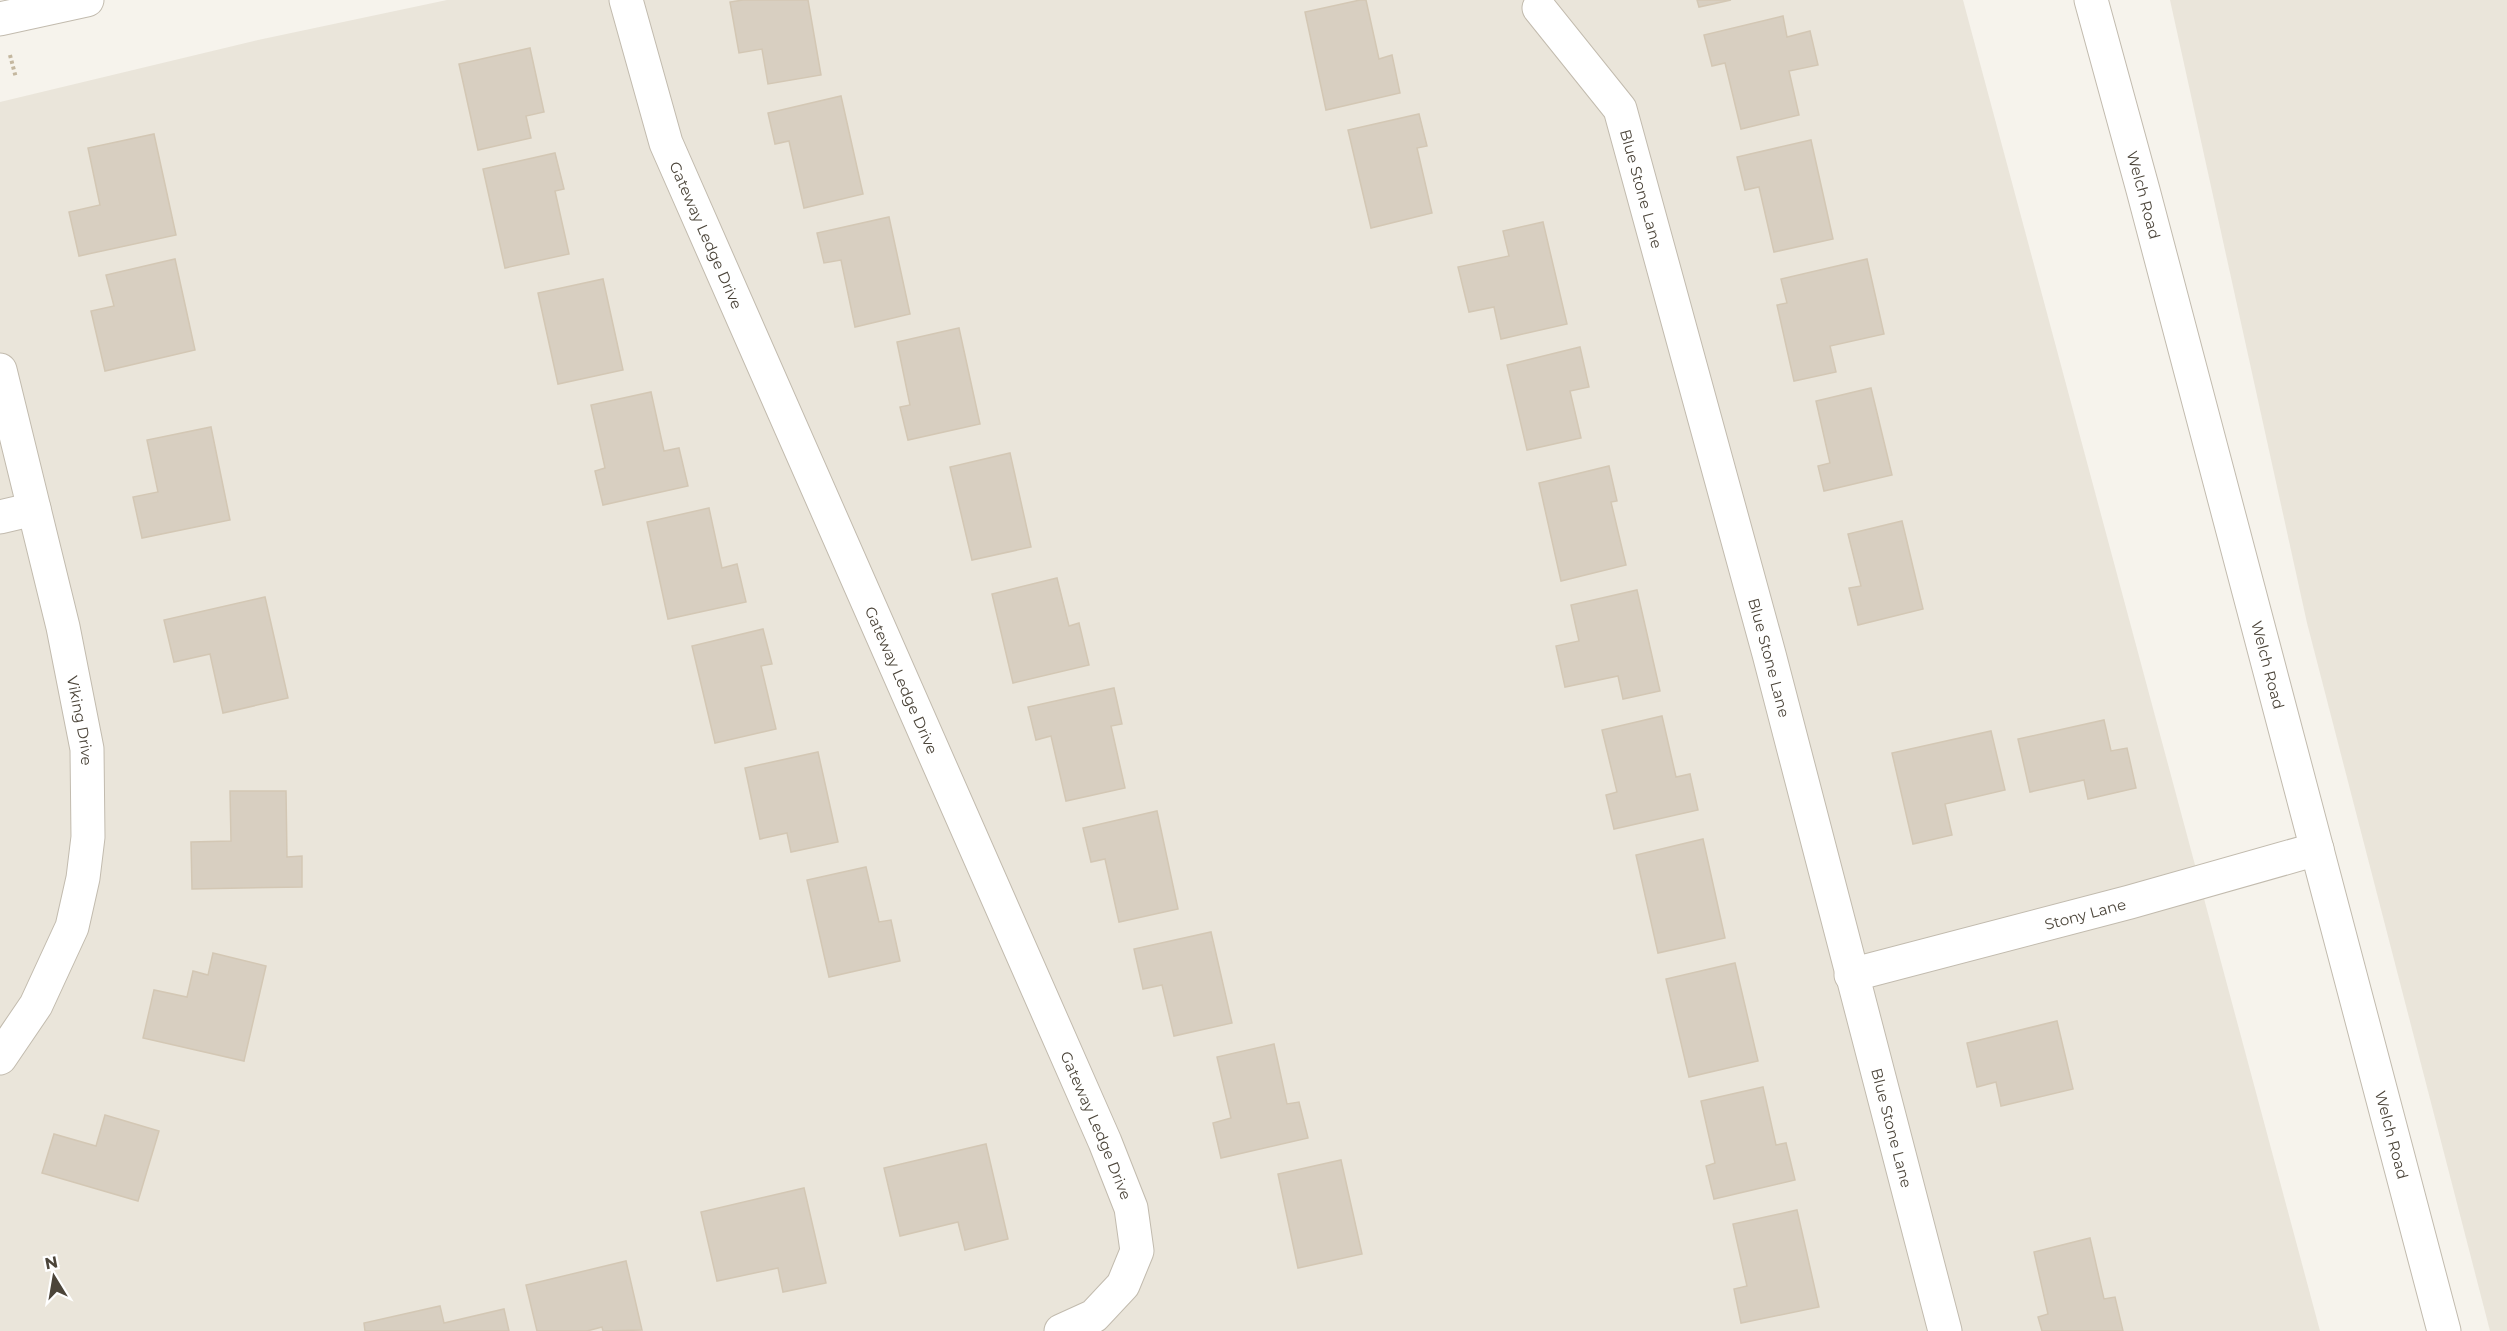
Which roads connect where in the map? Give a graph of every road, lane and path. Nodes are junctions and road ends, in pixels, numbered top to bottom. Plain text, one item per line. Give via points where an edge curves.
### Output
1 (87, 0) edge
2 (626, 0) edge
3 (2091, 0) edge
4 (1539, 8) dead end
5 (0, 19) edge
6 (0, 370) edge
7 (34, 509) junction
8 (0, 517) edge
9 (2317, 849) junction
10 (1851, 975) junction
11 (0, 1058) edge
12 (1061, 1331) edge
13 (1945, 1331) edge
14 (2444, 1331) edge

1 - 5 street
2 - 12 street, Gateway Ledge Drive via 666,143 1131,1208 1137,1251 1122,1285 1094,1316
3 - 9 street, Welch Road
4 - 10 street, Blue Stone Lane via 1620,109 1769,654
6 - 7 street, Viking Drive
7 - 8 street
7 - 11 street, Viking Drive via 87,748 88,837 72,927 36,1005
9 - 10 street, Stony Lane
9 - 14 street, Welch Road
10 - 13 street, Blue Stone Lane

